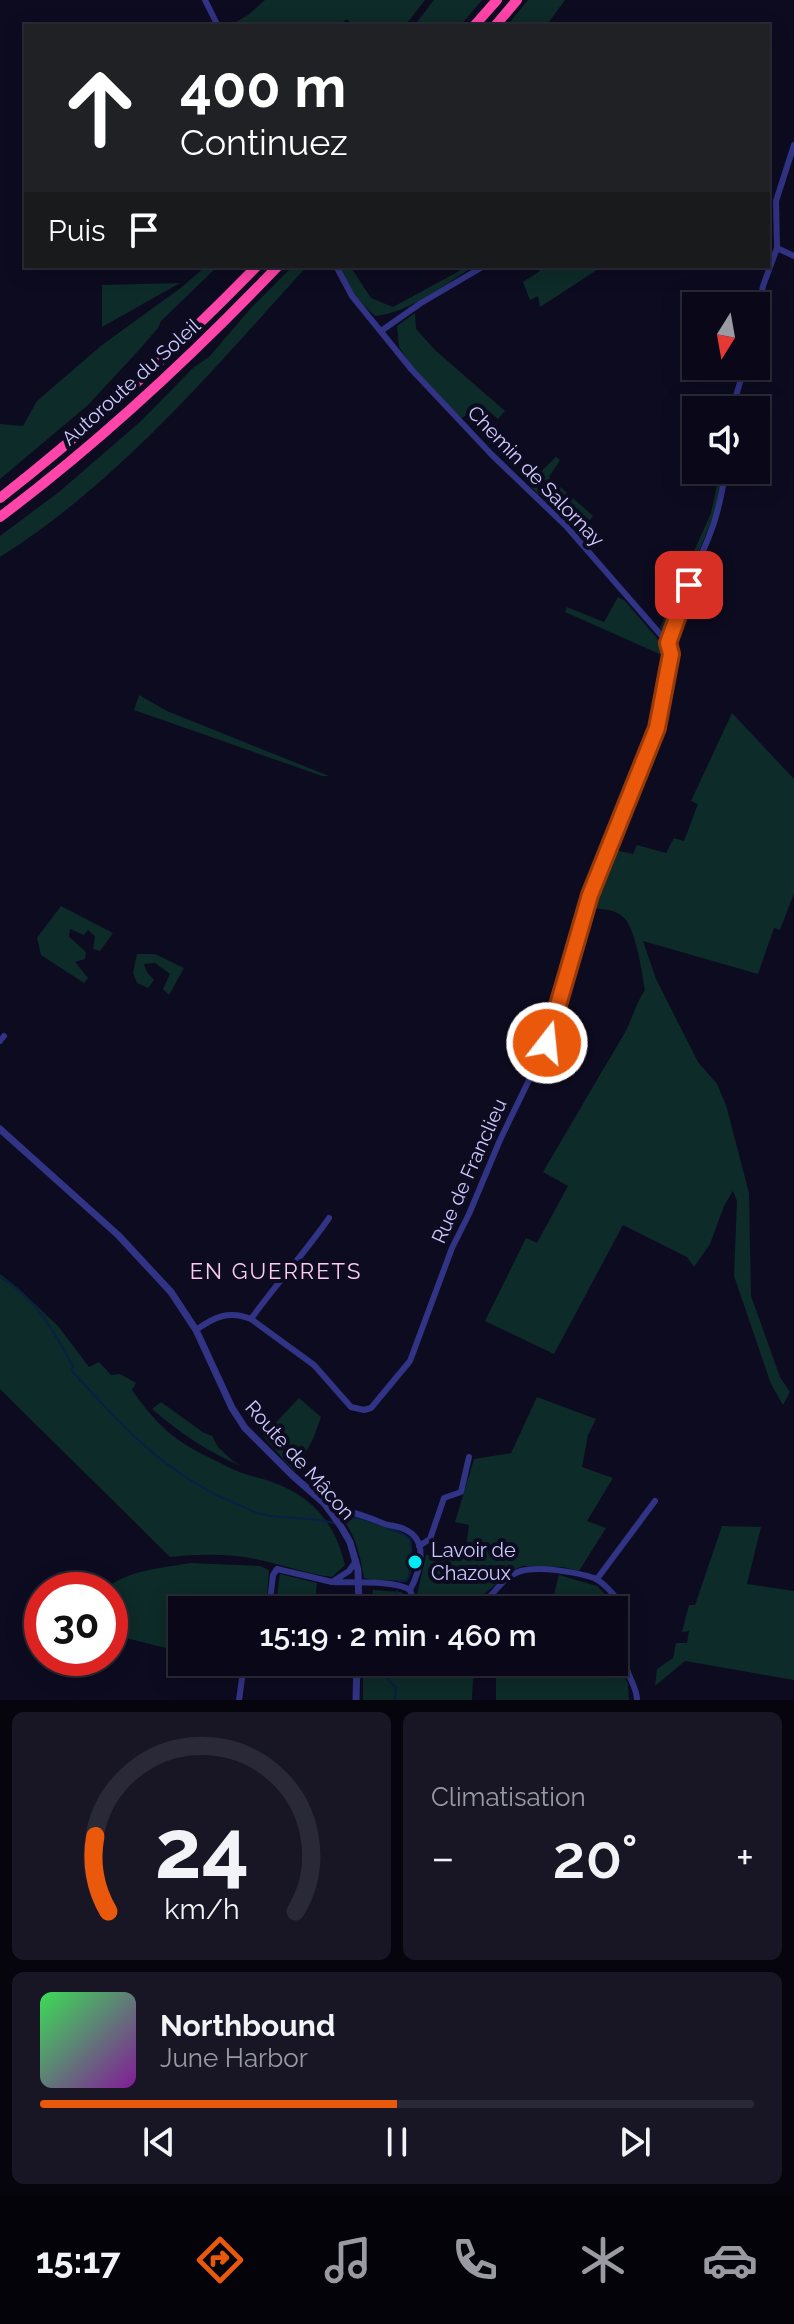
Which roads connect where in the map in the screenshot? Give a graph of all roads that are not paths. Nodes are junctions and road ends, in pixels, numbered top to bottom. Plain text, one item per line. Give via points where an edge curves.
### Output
1 (205, 0) edge
2 (497, 0) edge
3 (517, 0) edge
4 (217, 24) edge
5 (476, 24) edge
6 (497, 24) edge
7 (794, 145) edge
8 (772, 201) edge
9 (777, 248) junction
10 (794, 256) edge
11 (770, 267) edge
12 (255, 268) edge
13 (276, 268) edge
14 (337, 268) edge
15 (481, 268) edge
16 (770, 268) edge
17 (762, 292) edge
18 (381, 331) junction
19 (723, 484) edge
20 (0, 498) edge
21 (0, 517) edge
22 (668, 643) junction
23 (0, 1129) edge
24 (329, 1218) dead end
25 (251, 1319) junction
26 (196, 1330) junction
27 (469, 1457) dead end
28 (655, 1501) dead end
29 (332, 1514) junction
30 (419, 1546) junction
31 (356, 1561) junction
32 (597, 1579) junction
33 (332, 1582) junction
34 (359, 1583) junction
35 (410, 1590) junction
36 (271, 1596) edge
37 (359, 1596) edge
38 (412, 1596) edge
39 (490, 1596) edge
40 (242, 1676) edge
41 (357, 1676) edge
42 (239, 1700) edge
43 (356, 1700) edge
44 (637, 1700) edge

1 - 4 street
2 - 5 highway
3 - 6 highway
7 - 8 street
8 - 9 street
9 - 10 street
9 - 11 street
12 - 20 highway, Autoroute du Soleil via 108,409
13 - 21 highway, Autoroute du Soleil via 121,419
14 - 18 street, Chemin de Salornay
15 - 18 street
16 - 17 street
18 - 22 street, Chemin de Salornay via 492,455 566,526
19 - 22 street via 713,528
22 - 25 street, Rue de Franclieu via 671,654 657,728 590,895 547,1043 452,1248 410,1361 371,1408 357,1410 314,1365
23 - 26 street, Route de Mâcon via 118,1235 171,1292
24 - 25 street
25 - 26 street via 226,1314
26 - 29 street, Route de Mâcon via 245,1428
27 - 30 street via 461,1492 444,1498 430,1539
28 - 32 street
29 - 30 street via 341,1509 406,1529
29 - 31 street, Route de Mâcon
30 - 35 street via 421,1564
31 - 33 street
31 - 34 street, Route de Mâcon
32 - 39 street via 560,1571 520,1571
32 - 44 street via 620,1604 627,1671
33 - 34 street
33 - 36 street via 277,1569
34 - 35 street
34 - 37 street, Route de Mâcon
35 - 38 street
40 - 42 street
41 - 43 street

